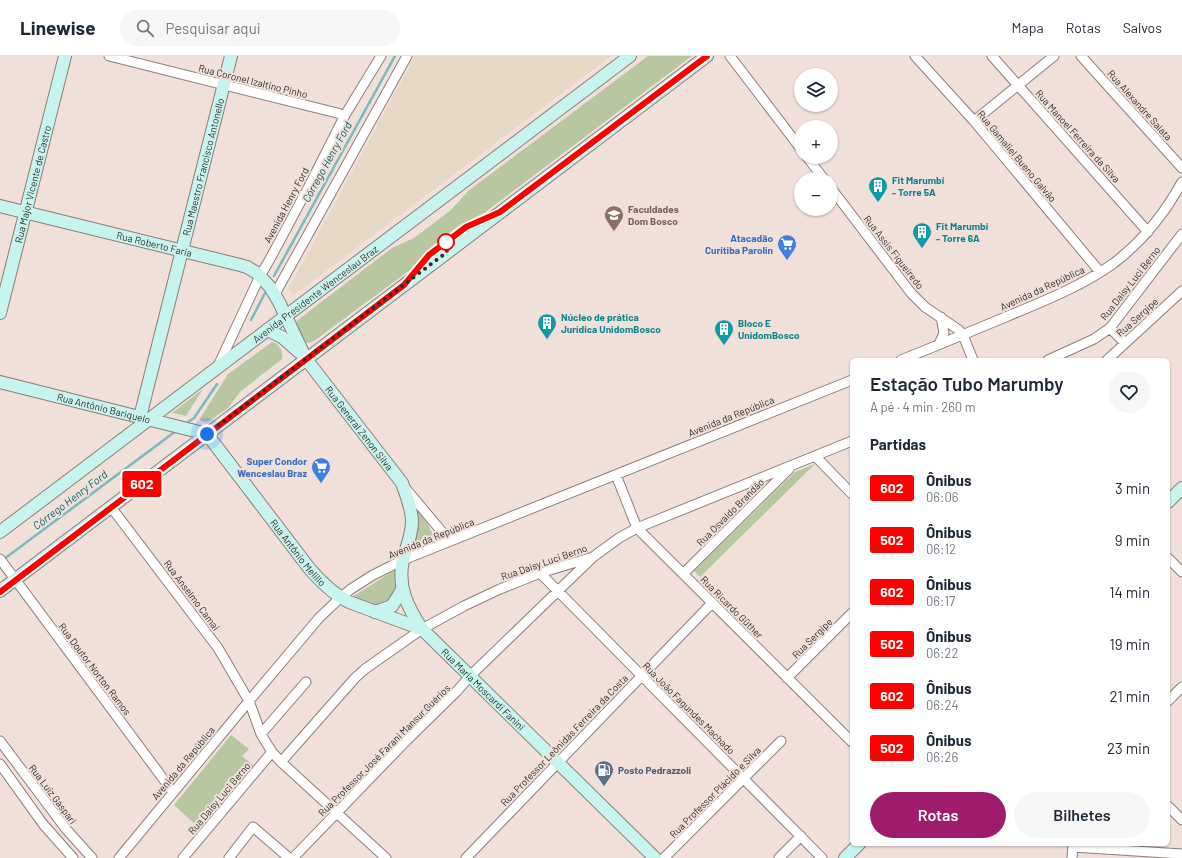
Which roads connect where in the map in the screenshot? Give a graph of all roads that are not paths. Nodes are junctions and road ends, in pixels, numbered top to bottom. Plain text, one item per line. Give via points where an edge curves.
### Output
1 (65, 56) edge
2 (109, 56) edge
3 (231, 56) edge
4 (381, 56) edge
5 (407, 56) edge
6 (630, 56) edge
7 (707, 56) edge
8 (730, 56) edge
9 (915, 56) edge
10 (992, 56) edge
11 (1054, 56) edge
12 (1081, 56) edge
13 (224, 85) junction
14 (1018, 85) junction
15 (345, 115) junction
16 (974, 121) junction
17 (794, 139) edge
18 (812, 164) edge
19 (1182, 168) edge
20 (819, 172) edge
21 (1182, 182) edge
22 (838, 197) edge
23 (0, 206) edge
24 (25, 212) junction
25 (1148, 232) junction
26 (1182, 234) edge
27 (182, 251) junction
28 (1100, 272) junction
29 (260, 276) junction
30 (275, 294) junction
31 (1180, 296) edge
32 (0, 313) edge
33 (286, 316) junction
34 (942, 317) junction
35 (1110, 328) junction
36 (267, 330) junction
37 (963, 335) junction
38 (1125, 343) junction
39 (939, 344) junction
40 (906, 358) edge
41 (971, 358) edge
42 (1052, 358) edge
43 (1109, 358) edge
44 (306, 359) junction
45 (218, 368) junction
46 (850, 381) edge
47 (0, 382) edge
48 (144, 418) junction
49 (207, 434) junction
50 (850, 442) edge
51 (815, 456) junction
52 (793, 465) junction
53 (616, 475) junction
54 (402, 483) junction
55 (1182, 488) edge
56 (850, 492) edge
57 (1170, 500) edge
58 (111, 507) junction
59 (637, 528) junction
60 (0, 532) edge
61 (443, 533) junction
62 (456, 539) junction
63 (433, 548) junction
64 (593, 557) junction
65 (0, 560) edge
66 (403, 560) junction
67 (1170, 560) edge
68 (1182, 572) edge
69 (540, 573) junction
70 (683, 574) junction
71 (13, 577) junction
72 (402, 590) junction
73 (558, 591) junction
74 (0, 592) edge
75 (340, 598) junction
76 (712, 603) junction
77 (375, 612) junction
78 (850, 615) edge
79 (422, 629) junction
80 (470, 676) junction
81 (642, 676) junction
82 (787, 678) junction
83 (306, 682) dead end
84 (1182, 687) edge
85 (1170, 699) edge
86 (249, 701) junction
87 (261, 734) junction
88 (850, 737) edge
89 (0, 741) edge
90 (782, 741) dead end
91 (272, 752) junction
92 (281, 762) junction
93 (558, 763) junction
94 (0, 764) edge
95 (744, 779) junction
96 (173, 792) junction
97 (1170, 808) edge
98 (337, 813) junction
99 (1182, 820) edge
100 (801, 836) junction
101 (857, 846) edge
102 (1073, 846) edge
103 (1131, 854) edge
104 (1182, 854) edge
105 (72, 858) edge
106 (92, 858) edge
107 (119, 858) edge
108 (183, 858) edge
109 (228, 858) edge
110 (288, 858) edge
111 (294, 858) edge
112 (386, 858) edge
113 (466, 858) edge
114 (655, 858) edge
115 (664, 858) edge
116 (779, 858) edge
117 (822, 858) edge
118 (845, 858) edge
119 (1072, 858) edge

1 - 24 main road, Rua Major Vicente de Castro
2 - 13 street, Rua Coronel Izaltino Pinho
3 - 13 main road, Rua Maestro Francisco Antonello
4 - 15 street, Avenida Henry Ford
5 - 30 street
6 - 33 main road, Avenida Presidente Wenceslau Braz
7 - 44 main road
8 - 17 street
9 - 16 street, Rua Gamaliel Bueno Galvão
10 - 14 street, Rua Manoel Ferreira da Silva
11 - 14 street
12 - 19 street, Rua Alexandre Salata
13 - 15 street, Rua Coronel Izaltino Pinho
13 - 27 main road, Rua Maestro Francisco Antonello
14 - 16 street
14 - 25 street, Rua Manoel Ferreira da Silva
15 - 29 street, Avenida Henry Ford
16 - 28 street, Rua Gamaliel Bueno Galvão
18 - 20 street
21 - 25 street, Avenida da República
22 - 34 street, Rua Assis Figueiredo via 911,293 925,307
23 - 24 main road, Rua Roberto Faria
24 - 27 main road, Rua Roberto Faria
24 - 32 main road, Rua Major Vicente de Castro
25 - 28 street, Avenida da República
26 - 35 street, Rua Daisy Luci Berno
27 - 29 main road, Rua Roberto Faria via 247,267
27 - 48 main road, Rua Maestro Francisco Antonello
28 - 37 street, Avenida da República via 1050,299
29 - 30 main road, Rua Roberto Faria
29 - 45 street, Avenida Henry Ford
30 - 33 main road, Rua Roberto Faria
31 - 38 street, Rua Sergipe
33 - 36 main road, Avenida Presidente Wenceslau Braz
33 - 44 main road, Rua General Zenon Silva
34 - 37 street, Rua Assis Figueiredo
34 - 39 street via 944,333
35 - 38 street
35 - 42 street, Rua Daisy Luci Berno via 1094,339
36 - 44 main road via 282,337
36 - 45 main road, Avenida Presidente Wenceslau Braz
37 - 39 street, Avenida da República
37 - 41 street, Rua Assis Figueiredo
38 - 43 street, Rua Sergipe
39 - 40 street, Avenida da República
44 - 49 main road
44 - 54 main road, Rua General Zenon Silva
45 - 48 main road, Avenida Presidente Wenceslau Braz
46 - 53 street, Avenida da República
47 - 48 main road, Rua Antônio Bariquelo
48 - 49 main road, Rua Antônio Bariquelo
48 - 60 main road, Avenida Presidente Wenceslau Braz
49 - 58 main road
49 - 75 main road, Rua Antônio Melillo via 309,568
50 - 51 street, Rua Daisy Luci Berno
51 - 52 street, Rua Daisy Luci Berno
51 - 56 street
52 - 59 street, Rua Daisy Luci Berno
52 - 70 street, Rua Osvaldo Brandão
53 - 59 street, Rua Ricardo Güther
53 - 62 street, Avenida da República
54 - 61 street, Rua General Zenon Silva
54 - 66 main road, Rua Maria Moscardi Fanini via 412,521
55 - 57 main road
58 - 71 main road
58 - 86 street, Rua Anselmo Camai via 218,648
59 - 64 street, Rua Daisy Luci Berno
59 - 70 street, Rua Ricardo Güther
61 - 62 street, Rua General Zenon Silva
61 - 63 street
62 - 63 street, Avenida da República
63 - 66 street, Avenida da República
64 - 69 street, Rua Daisy Luci Berno
64 - 73 street, Rua Professor José Farani Mansur Guérios
65 - 71 street, Rua Doutor Norton Ramos
66 - 72 main road, Rua Maria Moscardi Fanini
66 - 75 street, Avenida da República via 373,575
67 - 68 street
69 - 73 street, Rua João Fagundes Machado
69 - 79 street, Rua Daisy Luci Berno via 483,596
70 - 76 street, Rua Ricardo Güther
71 - 74 main road
71 - 96 street, Rua Doutor Norton Ramos
72 - 77 main road via 392,606
72 - 79 main road, Rua Maria Moscardi Fanini via 408,607
73 - 80 street, Rua Professor José Farani Mansur Guérios
73 - 81 street, Rua João Fagundes Machado
75 - 77 main road, Rua Antônio Melillo
75 - 86 street, Avenida da República via 304,634
76 - 81 street, Rua Professor Leônidas Ferreira da Costa
76 - 82 street, Rua Ricardo Güther
77 - 79 main road, Rua Antônio Melillo
78 - 82 street, Rua Sergipe
79 - 80 main road, Rua Maria Moscardi Fanini
79 - 92 street, Rua Daisy Luci Berno via 355,678
80 - 93 main road, Rua Maria Moscardi Fanini
80 - 98 street, Rua Professor José Farani Mansur Guérios
81 - 93 street, Rua Professor Leônidas Ferreira da Costa
81 - 95 street, Rua João Fagundes Machado
82 - 88 street, Rua Ricardo Güther
83 - 87 street
84 - 85 street
86 - 87 street, Rua Anselmo Camai
86 - 96 street, Avenida da República
87 - 91 street, Rua Anselmo Camai
89 - 106 street, Rua Luiz Gaspari via 66,830
90 - 95 street, Rua Professor Plácido e Silva
91 - 92 street, Rua Anselmo Camai
91 - 108 street, Rua Daisy Luci Berno
92 - 98 street, Rua Anselmo Camai
93 - 113 street, Rua Professor Leônidas Ferreira da Costa
93 - 114 main road, Rua Maria Moscardi Fanini
94 - 105 street
95 - 100 street, Rua João Fagundes Machado
95 - 115 street, Rua Professor Plácido e Silva
96 - 107 street, Avenida da República
97 - 99 street
98 - 111 street, Rua Professor José Farani Mansur Guérios
98 - 112 street, Rua Anselmo Camai
100 - 116 street
100 - 117 street, Rua João Fagundes Machado
101 - 118 main road
102 - 103 street
102 - 119 street
103 - 104 street
109 - 110 street via 253,826

